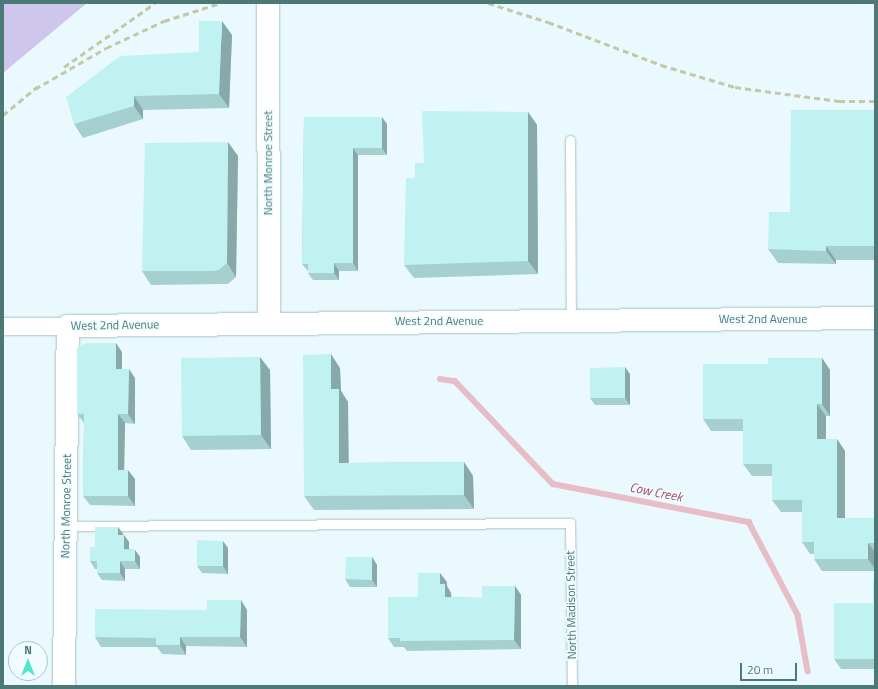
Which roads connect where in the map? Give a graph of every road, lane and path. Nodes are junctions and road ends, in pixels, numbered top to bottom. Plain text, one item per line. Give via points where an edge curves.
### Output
1 (268, 3) edge
2 (570, 140) dead end
3 (875, 318) edge
4 (571, 320) junction
5 (269, 322) junction
6 (3, 326) edge
7 (68, 326) junction
8 (66, 526) junction
9 (64, 686) edge
10 (572, 686) edge

1 - 5 street, North Monroe Street
2 - 4 lane
3 - 4 street, West 2nd Avenue
4 - 5 street, West 2nd Avenue
5 - 7 street, West 2nd Avenue
6 - 7 street, West 2nd Avenue
7 - 8 street, North Monroe Street
8 - 9 street, North Monroe Street
8 - 10 lane, North Madison Street via 570,523

